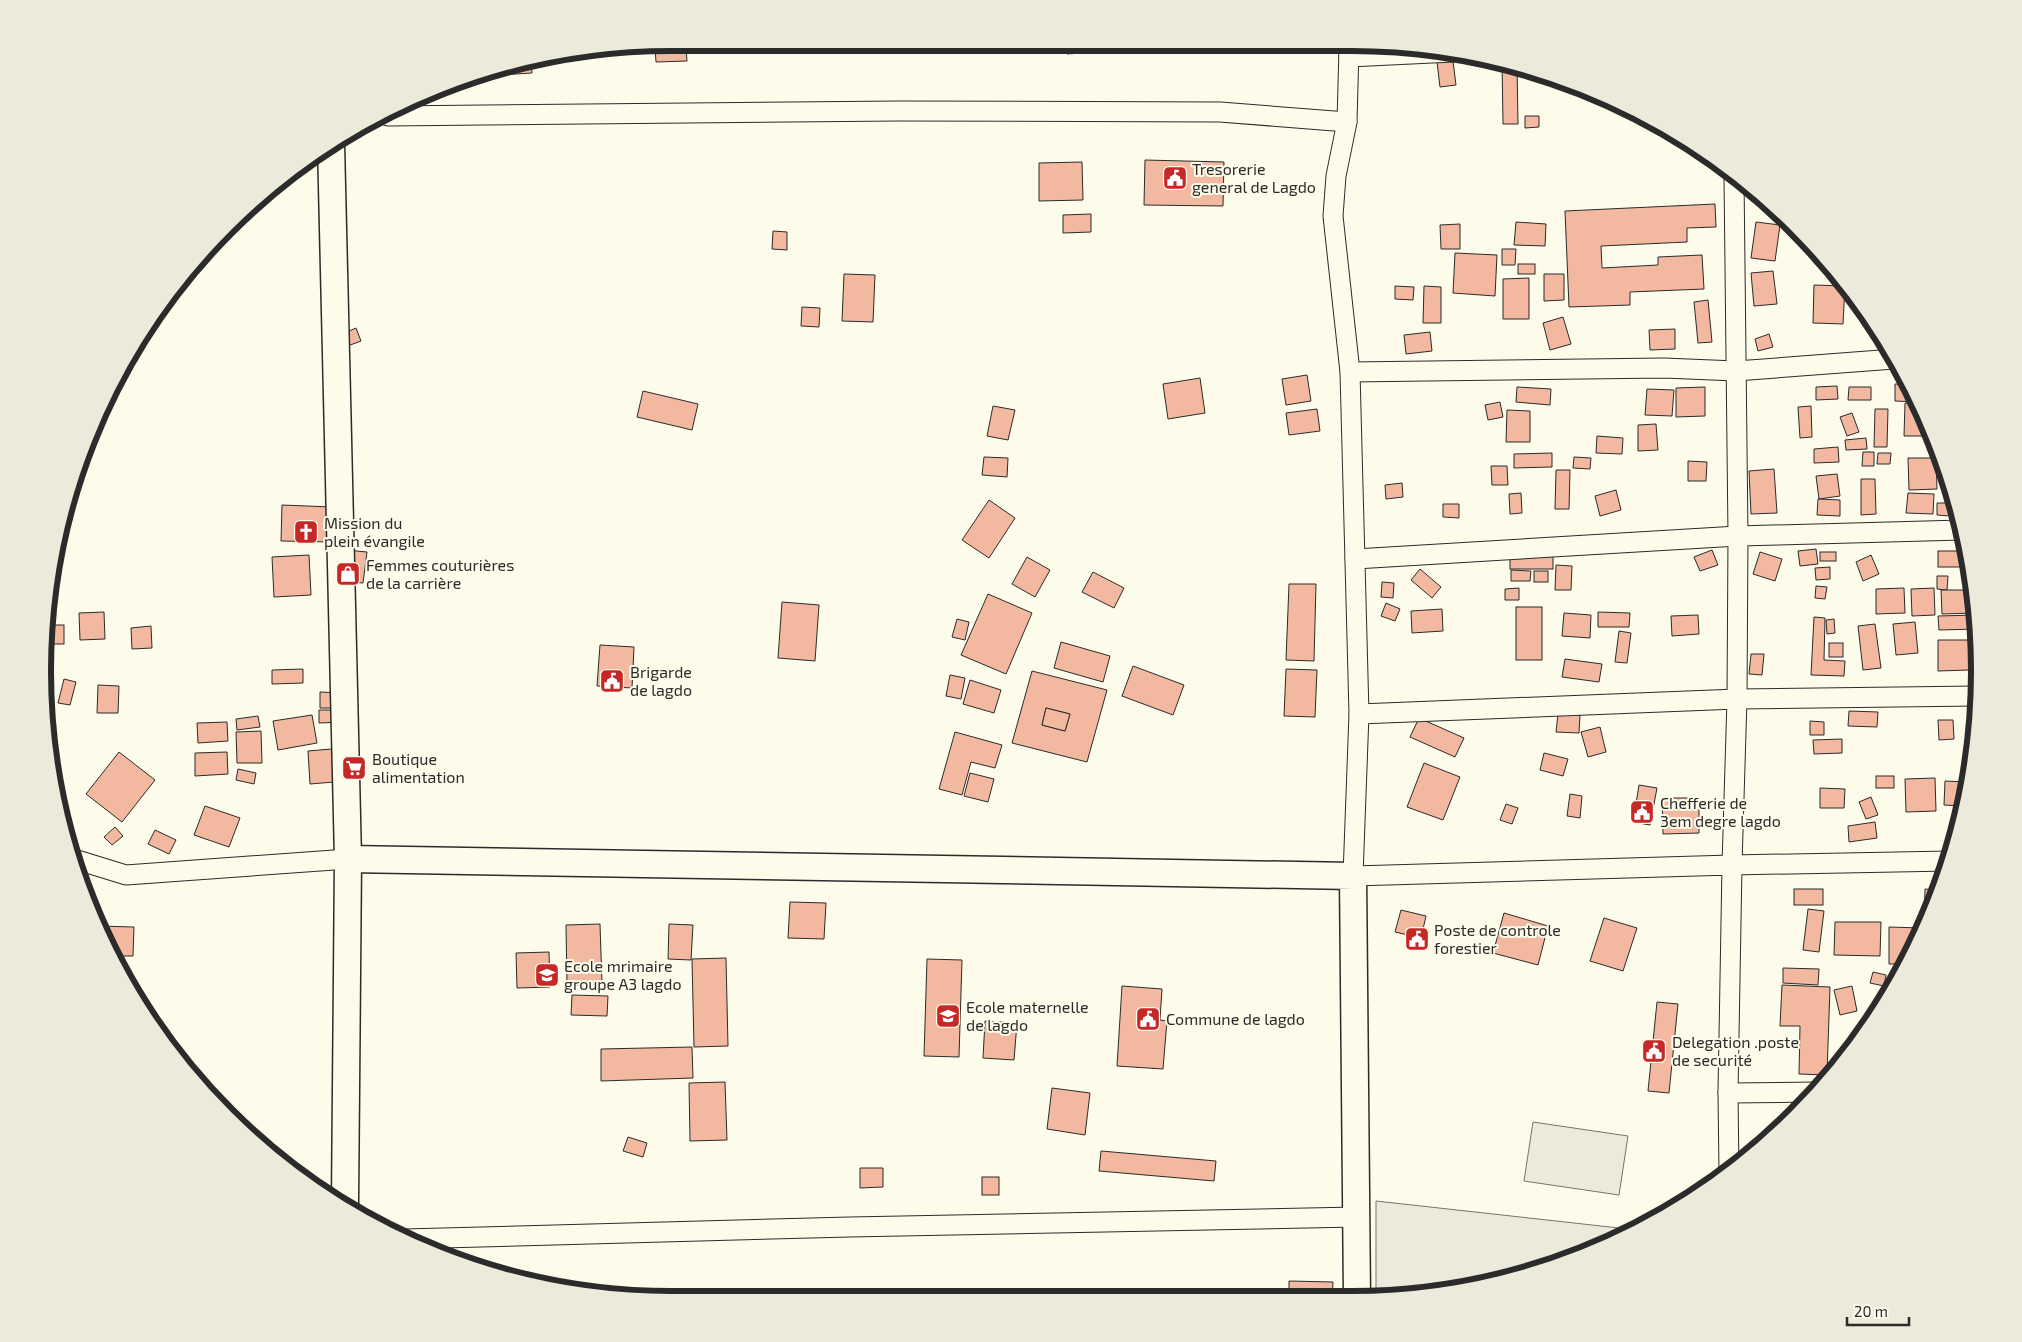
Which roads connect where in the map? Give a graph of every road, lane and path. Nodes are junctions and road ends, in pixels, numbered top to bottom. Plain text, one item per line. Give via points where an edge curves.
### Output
1 (1349, 53) edge
2 (1385, 53) edge
3 (395, 116) edge
4 (1346, 122) junction
5 (331, 153) edge
6 (1734, 184) edge
7 (1887, 360) edge
8 (1736, 371) junction
9 (1350, 372) junction
10 (1954, 530) edge
11 (1738, 536) junction
12 (1355, 560) junction
13 (1970, 696) edge
14 (1737, 699) junction
15 (1359, 714) junction
16 (348, 859) junction
17 (81, 861) edge
18 (1941, 861) edge
19 (1732, 866) junction
20 (1354, 876) junction
21 (1805, 1092) edge
22 (1728, 1093) junction
23 (1729, 1162) edge
24 (345, 1198) edge
25 (1357, 1217) junction
26 (422, 1239) edge
27 (1357, 1291) edge

1 - 2 street
1 - 4 street
3 - 4 street via 898,111 1220,112
4 - 9 street via 1336,176 1333,216
5 - 16 street
6 - 8 street
7 - 8 street
8 - 9 street via 1664,368
8 - 11 street
9 - 12 street
10 - 11 street
11 - 12 street
11 - 14 street
12 - 15 street
13 - 14 street
14 - 15 street
14 - 19 street
15 - 20 street
16 - 17 street via 126,875
16 - 20 street
16 - 24 street
18 - 19 street
19 - 20 street
19 - 22 street
20 - 25 street
21 - 22 street
22 - 23 street
25 - 26 street
25 - 27 street

